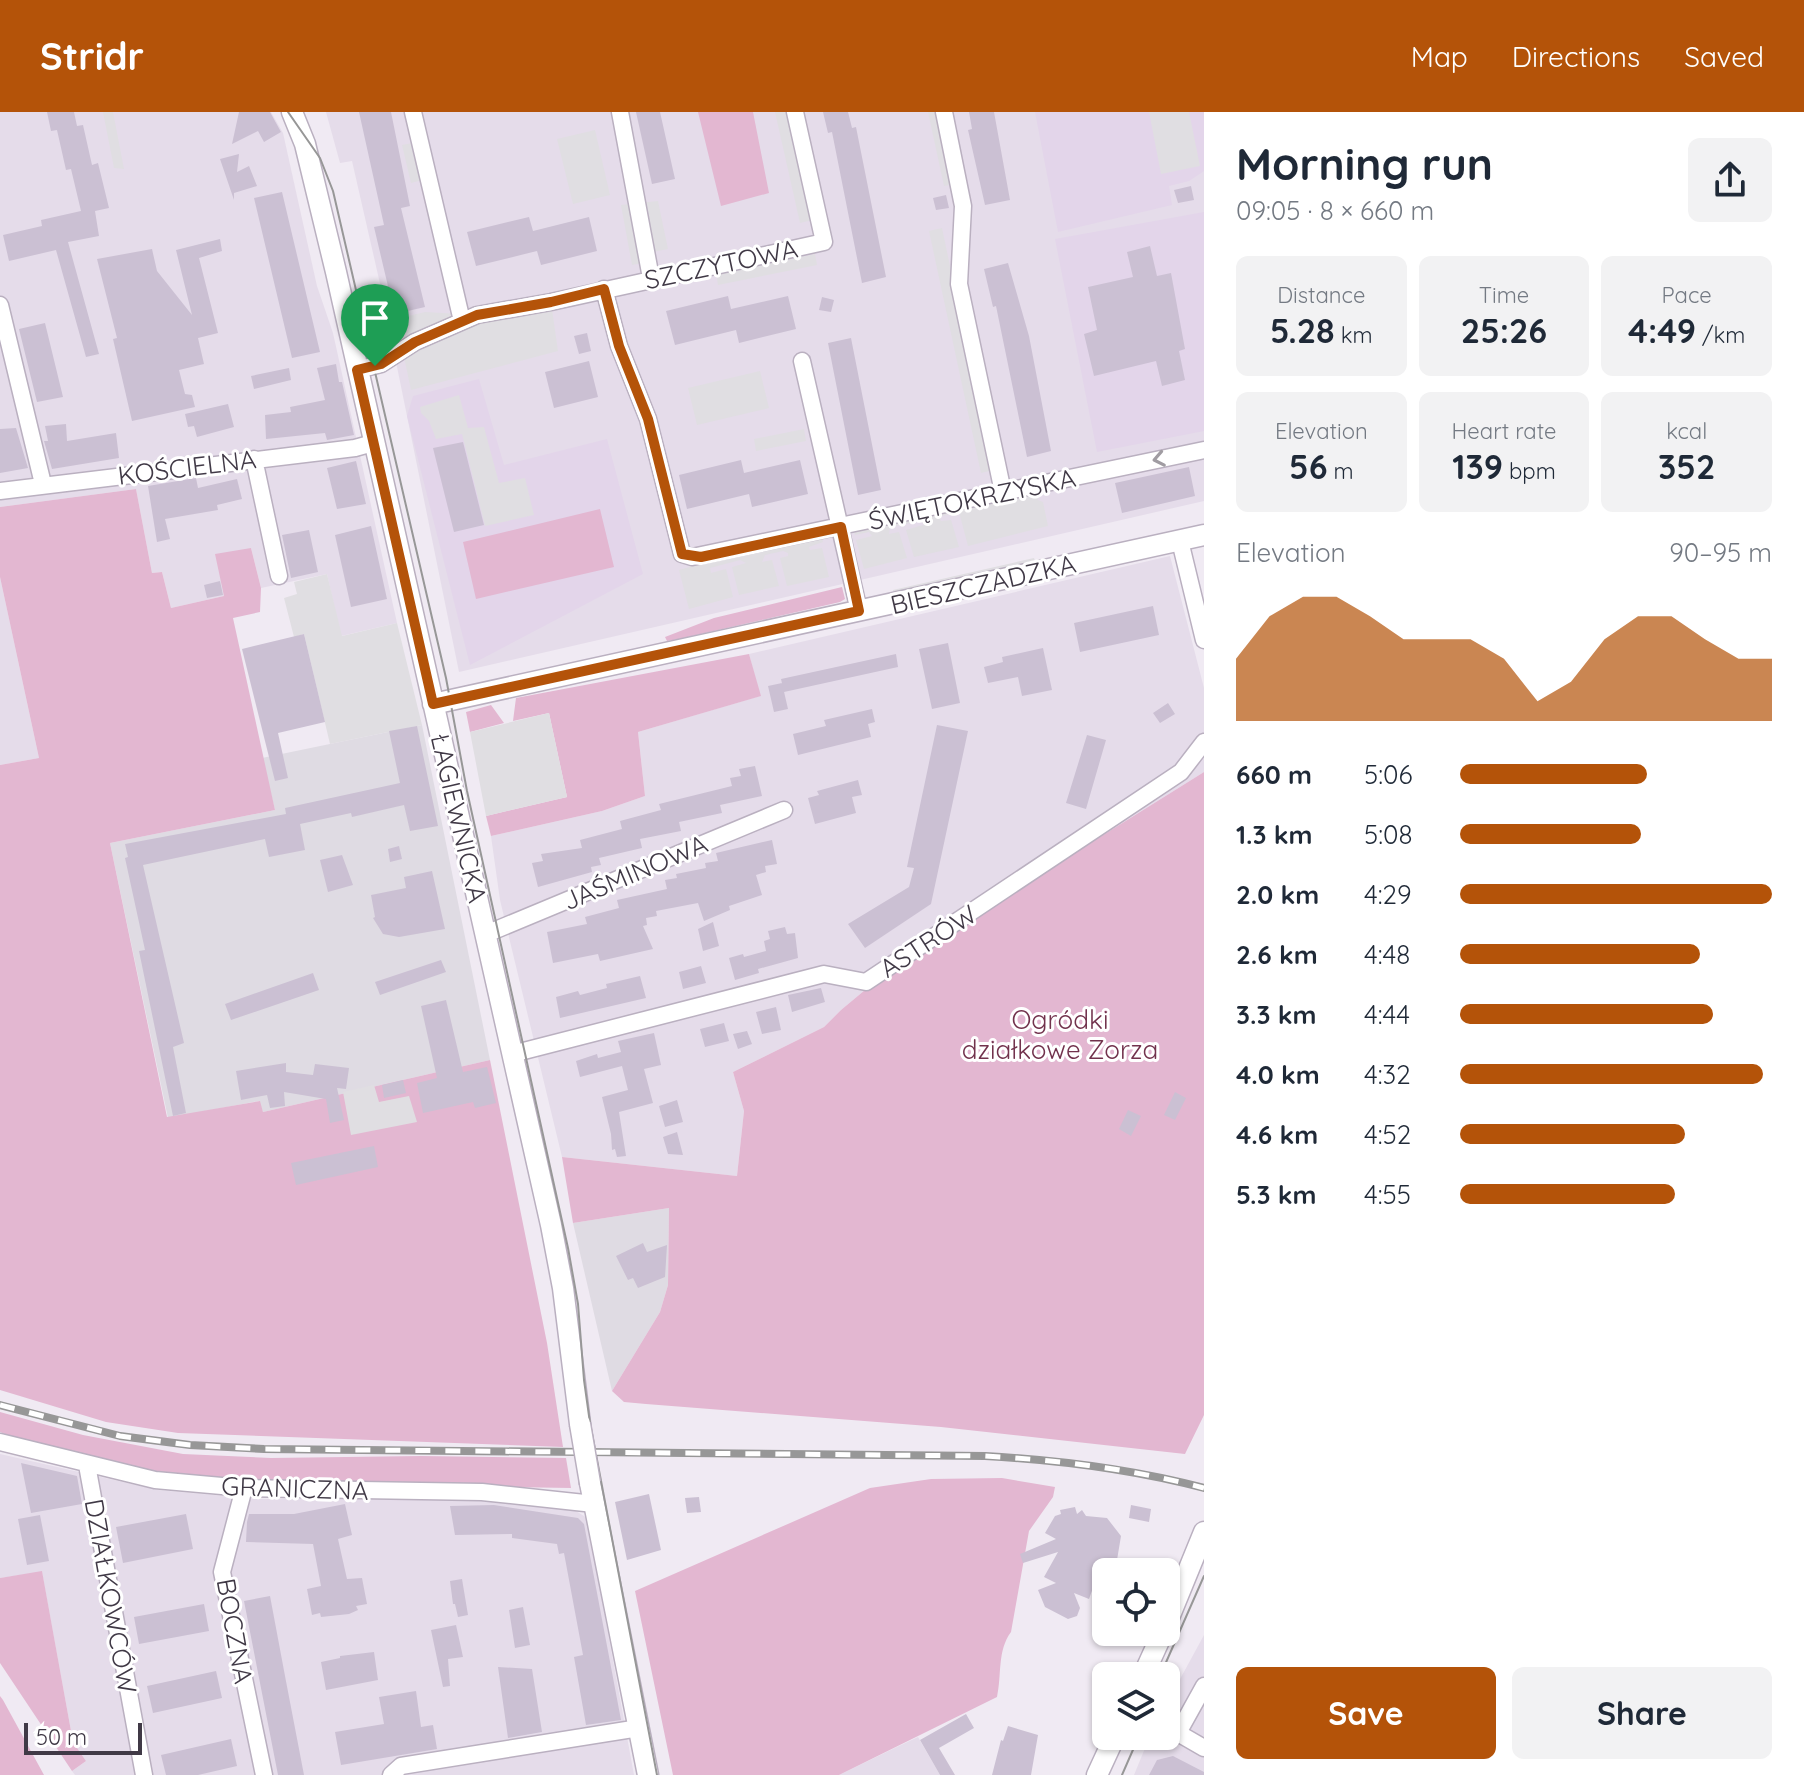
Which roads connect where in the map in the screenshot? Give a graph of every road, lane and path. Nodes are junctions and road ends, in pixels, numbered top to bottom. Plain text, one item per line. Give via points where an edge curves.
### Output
1 (292, 112) edge
2 (413, 112) edge
3 (620, 112) edge
4 (795, 112) edge
5 (944, 112) edge
6 (651, 278) junction
7 (604, 289) junction
8 (0, 305) edge
9 (462, 321) junction
10 (802, 361) dead end
11 (357, 370) junction
12 (373, 443) junction
13 (1204, 450) edge
14 (254, 459) junction
15 (43, 484) junction
16 (0, 491) edge
17 (1003, 492) junction
18 (841, 527) junction
19 (1204, 535) edge
20 (1180, 541) junction
21 (279, 576) dead end
22 (859, 611) junction
23 (1204, 640) edge
24 (433, 704) junction
25 (1204, 742) edge
26 (784, 810) dead end
27 (486, 934) junction
28 (512, 1054) junction
29 (0, 1442) edge
30 (87, 1465) junction
31 (244, 1488) junction
32 (592, 1494) junction
33 (1204, 1532) edge
34 (1180, 1591) edge
35 (1204, 1686) edge
36 (639, 1728) junction
37 (1204, 1748) edge
38 (1109, 1750) edge
39 (144, 1775) edge
40 (261, 1775) edge
41 (391, 1775) edge
42 (648, 1775) edge
43 (1097, 1775) edge

1 - 11 street, ŁAGIEWNICKA via 312,171
2 - 9 street
3 - 6 street
4 - 6 street, SZCZYTOWA via 824,242
5 - 17 street via 963,206 959,284
6 - 7 street, SZCZYTOWA
7 - 9 street, SZCZYTOWA
7 - 18 street, ŚWIĘTOKRZYSKA via 619,346 648,419 682,554 701,557
8 - 15 street
9 - 11 street, SZCZYTOWA via 381,364
10 - 18 street
11 - 12 street, ŁAGIEWNICKA
12 - 14 street, KOŚCIELNA
12 - 24 street, ŁAGIEWNICKA
13 -> 17 street, ŚWIĘTOKRZYSKA
14 - 15 street, KOŚCIELNA
14 - 21 street
15 - 16 street, KOŚCIELNA
17 - 18 street, ŚWIĘTOKRZYSKA
18 - 22 street
19 - 20 street, BIESZCZADZKA
20 - 22 street, BIESZCZADZKA
20 - 23 street
22 - 24 street, BIESZCZADZKA
24 - 27 street, ŁAGIEWNICKA
25 - 28 street, ASTRÓW via 1181,772 866,982 824,974
26 - 27 street, JAŚMINOWA
27 - 28 street, ŁAGIEWNICKA
28 - 32 street, ŁAGIEWNICKA, bridge via 557,1255
29 - 30 street, GRANICZNA
30 - 31 street, GRANICZNA via 155,1480
30 - 39 street, DZIAŁKOWCÓW
31 - 32 street, GRANICZNA
31 - 40 street, BOCZNA via 222,1572
32 - 36 street, ŁAGIEWNICKA
33 - 34 street
35 - 37 street via 1178,1733
36 - 41 street via 401,1766
36 - 42 street, ŁAGIEWNICKA
38 - 43 street

